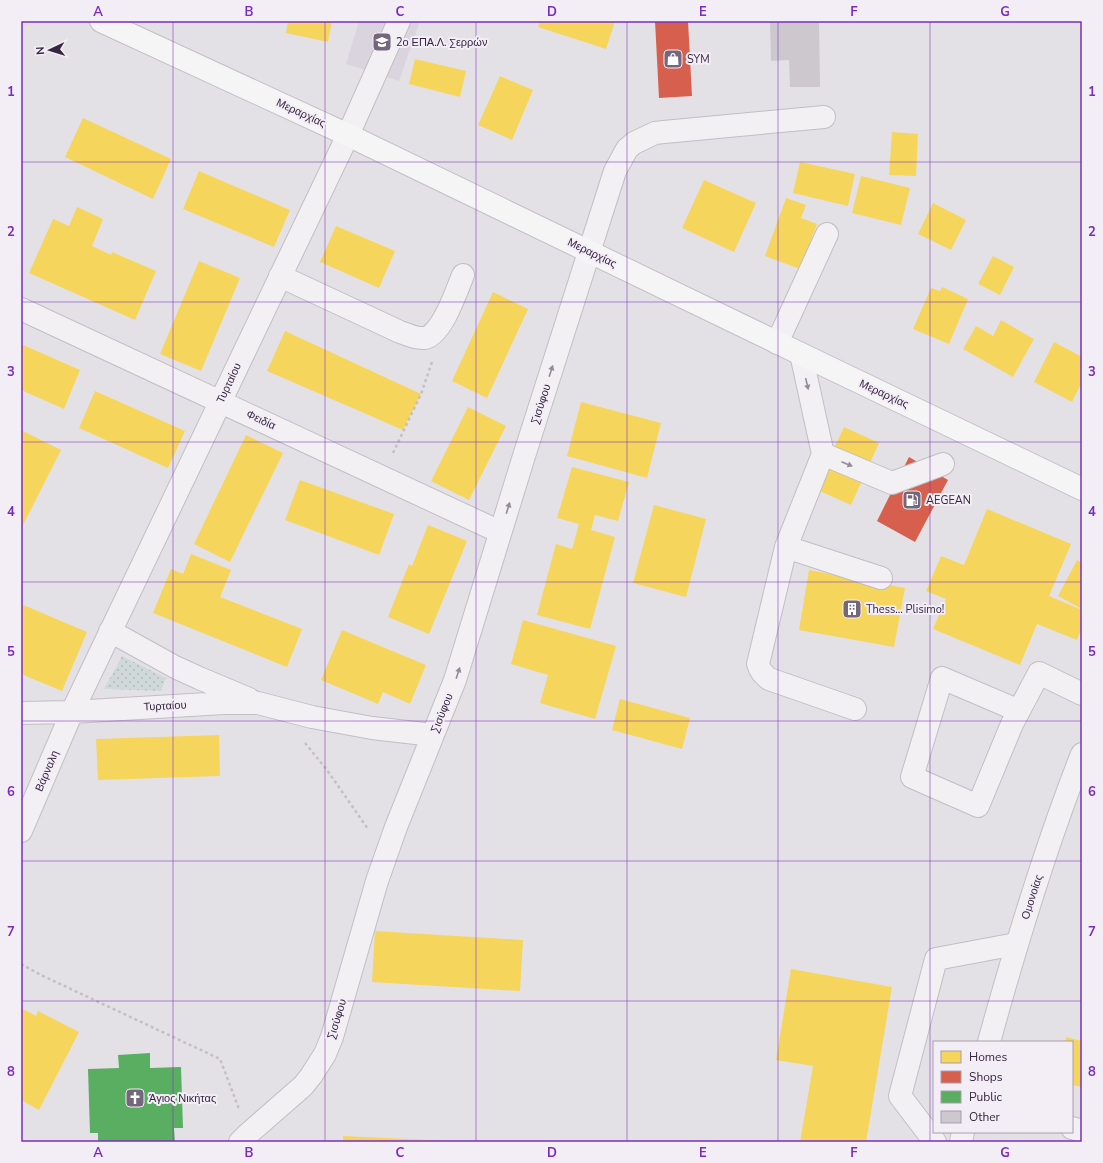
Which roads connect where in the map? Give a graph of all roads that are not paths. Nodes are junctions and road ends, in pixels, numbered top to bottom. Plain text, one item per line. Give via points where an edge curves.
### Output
1 (101, 21) edge
2 (399, 21) edge
3 (824, 117) dead end
4 (348, 134) junction
5 (827, 234) dead end
6 (589, 251) junction
7 (463, 275) dead end
8 (280, 276) junction
9 (21, 309) edge
10 (777, 343) junction
11 (801, 354) junction
12 (221, 402) junction
13 (822, 454) junction
14 (943, 464) dead end
15 (1082, 488) edge
16 (500, 532) junction
17 (786, 547) junction
18 (881, 578) dead end
19 (110, 631) junction
20 (1082, 694) edge
21 (258, 703) junction
22 (855, 709) dead end
23 (1019, 711) junction
24 (72, 712) junction
25 (21, 713) edge
26 (433, 735) junction
27 (1082, 754) edge
28 (21, 831) edge
29 (1016, 944) junction
30 (989, 1041) edge
31 (244, 1138) edge
32 (935, 1142) edge

1 - 4 main road, Μεραρχίας
2 - 4 street, Τυρταίου
3 - 6 street, Σισύφου via 654,133 638,141 627,149 616,171
4 - 6 main road, Μεραρχίας
4 - 8 street, Τυρταίου
5 - 10 street
6 - 10 main road, Μεραρχίας
16 -> 6 street, Σισύφου
7 - 8 street via 443,321 433,334 426,338 416,338 400,332
8 - 12 street, Τυρταίου
9 - 12 street, Φειδία
10 - 11 main road, Μεραρχίας
11 -> 13 street
11 - 15 main road, Μεραρχίας
12 - 16 street, Φειδία
12 - 19 street, Τυρταίου
13 -> 14 street via 892,483
13 - 17 street
26 -> 16 street, Σισύφου via 455,680
17 - 18 street
17 - 22 street via 759,658 760,670 769,678
19 - 21 street, Τυρταίου via 175,667
19 - 24 street, Τυρταίου
20 - 23 street via 1039,673
21 - 24 street, Τυρταίου
21 - 26 street, Τυρταίου via 312,717 372,728
23 - 23 street via 978,806 912,777 942,678
24 - 25 street, Τυρταίου
24 - 28 street, Βάρναλη
26 - 31 street, Σισύφου via 377,881 325,1054 302,1086
27 - 29 street, Ομονοίας
29 - 30 street, Ομονοίας
29 - 32 street via 936,959 900,1096

